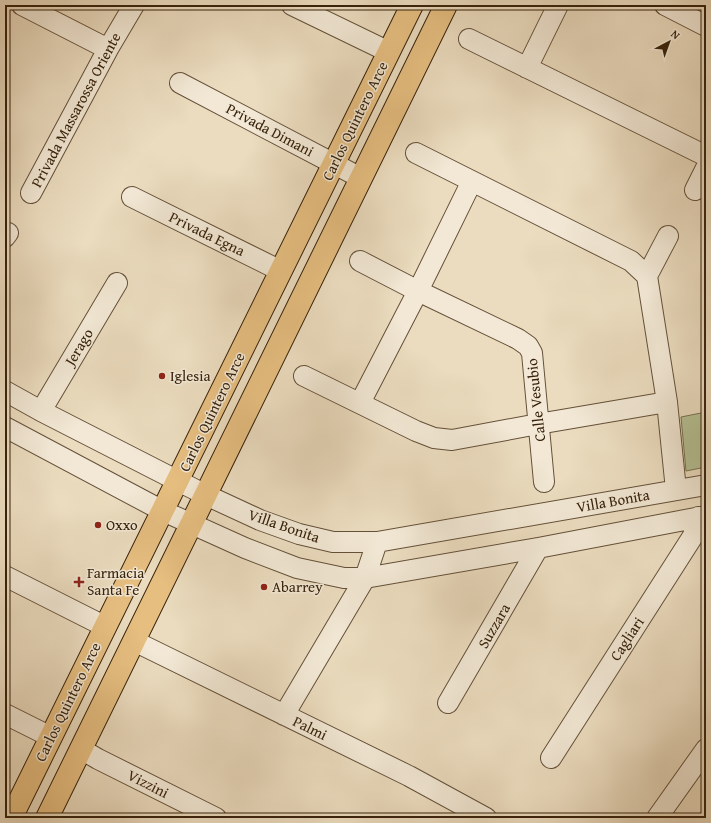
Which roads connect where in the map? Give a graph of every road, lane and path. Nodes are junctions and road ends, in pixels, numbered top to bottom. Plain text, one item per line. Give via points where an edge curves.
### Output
1 (22, 5) edge
2 (134, 5) edge
3 (292, 5) edge
4 (412, 5) edge
5 (446, 5) edge
6 (558, 5) edge
7 (665, 5) edge
8 (706, 26) edge
9 (469, 39) dead end
10 (108, 49) junction
11 (389, 52) junction
12 (527, 68) junction
13 (180, 83) dead end
14 (416, 153) dead end
15 (706, 156) edge
16 (334, 164) junction
17 (706, 168) edge
18 (361, 178) junction
19 (472, 181) junction
20 (695, 190) dead end
21 (31, 193) dead end
22 (132, 197) dead end
23 (668, 236) dead end
24 (360, 261) dead end
25 (281, 271) junction
26 (647, 276) junction
27 (117, 283) dead end
28 (418, 291) junction
29 (304, 376) dead end
30 (5, 391) edge
31 (666, 402) junction
32 (360, 403) junction
33 (41, 411) junction
34 (538, 424) junction
35 (6, 432) edge
36 (178, 481) junction
37 (544, 482) dead end
38 (706, 485) edge
39 (676, 490) junction
40 (206, 495) junction
41 (163, 511) junction
42 (702, 516) edge
43 (192, 524) junction
44 (377, 542) junction
45 (538, 548) junction
46 (5, 576) edge
47 (364, 578) junction
48 (106, 627) junction
49 (134, 641) junction
50 (448, 703) dead end
51 (5, 714) edge
52 (284, 715) junction
53 (51, 737) junction
54 (81, 749) junction
55 (706, 749) edge
56 (551, 758) dead end
57 (11, 818) edge
58 (47, 818) edge
59 (216, 818) edge
60 (486, 818) edge
61 (657, 818) edge

1 - 10 street
2 - 10 street, Privada Massarossa Oriente
3 - 11 street
4 - 11 main road, Carlos Quintero Arce
5 - 18 main road, Carlos Quintero Arce
6 - 12 street
7 - 8 street
9 - 12 street
10 - 21 street, Privada Massarossa Oriente
11 - 16 main road, Carlos Quintero Arce
12 - 15 street
13 - 16 street, Privada Dimani
14 - 19 street
16 - 18 street, Privada Dimani
16 - 25 main road, Carlos Quintero Arce
17 - 20 street
18 - 40 main road, Carlos Quintero Arce
19 - 26 street via 631,261
19 - 28 street
22 - 25 street, Privada Egna
23 - 26 street
24 - 28 street, Calle Vesubio
25 - 36 main road, Carlos Quintero Arce
26 - 31 street
27 - 33 street, Jerago
28 - 32 street
28 - 34 street, Calle Vesubio via 528,346 532,353
29 - 32 street
30 - 33 street, Villa Bonita
31 - 34 street
31 - 39 street
32 - 34 street via 434,438 452,440
33 - 36 street, Villa Bonita
34 - 37 street, Calle Vesubio
35 - 41 street, Villa Bonita
36 - 40 street, Villa Bonita
36 - 41 main road, Carlos Quintero Arce
38 - 39 street, Villa Bonita
39 - 44 street, Villa Bonita
40 - 43 main road, Carlos Quintero Arce
40 - 44 street, Villa Bonita via 260,520 299,534 333,542
41 - 43 street, Villa Bonita
41 - 48 main road, Carlos Quintero Arce
42 - 45 street, Villa Bonita
42 - 56 street, Cagliari via 693,536
43 - 47 street, Villa Bonita via 297,568 344,578
43 - 49 main road, Carlos Quintero Arce
44 - 47 street
45 - 47 street, Villa Bonita
45 - 50 street, Suzzara
46 - 48 street
47 - 52 street
48 - 53 main road, Carlos Quintero Arce
49 - 52 street, Palmi
49 - 54 main road, Carlos Quintero Arce
51 - 53 street
52 - 60 street, Palmi via 409,776
53 - 57 main road, Carlos Quintero Arce
54 - 58 main road, Carlos Quintero Arce
54 - 59 street, Vizzini
55 - 61 street

